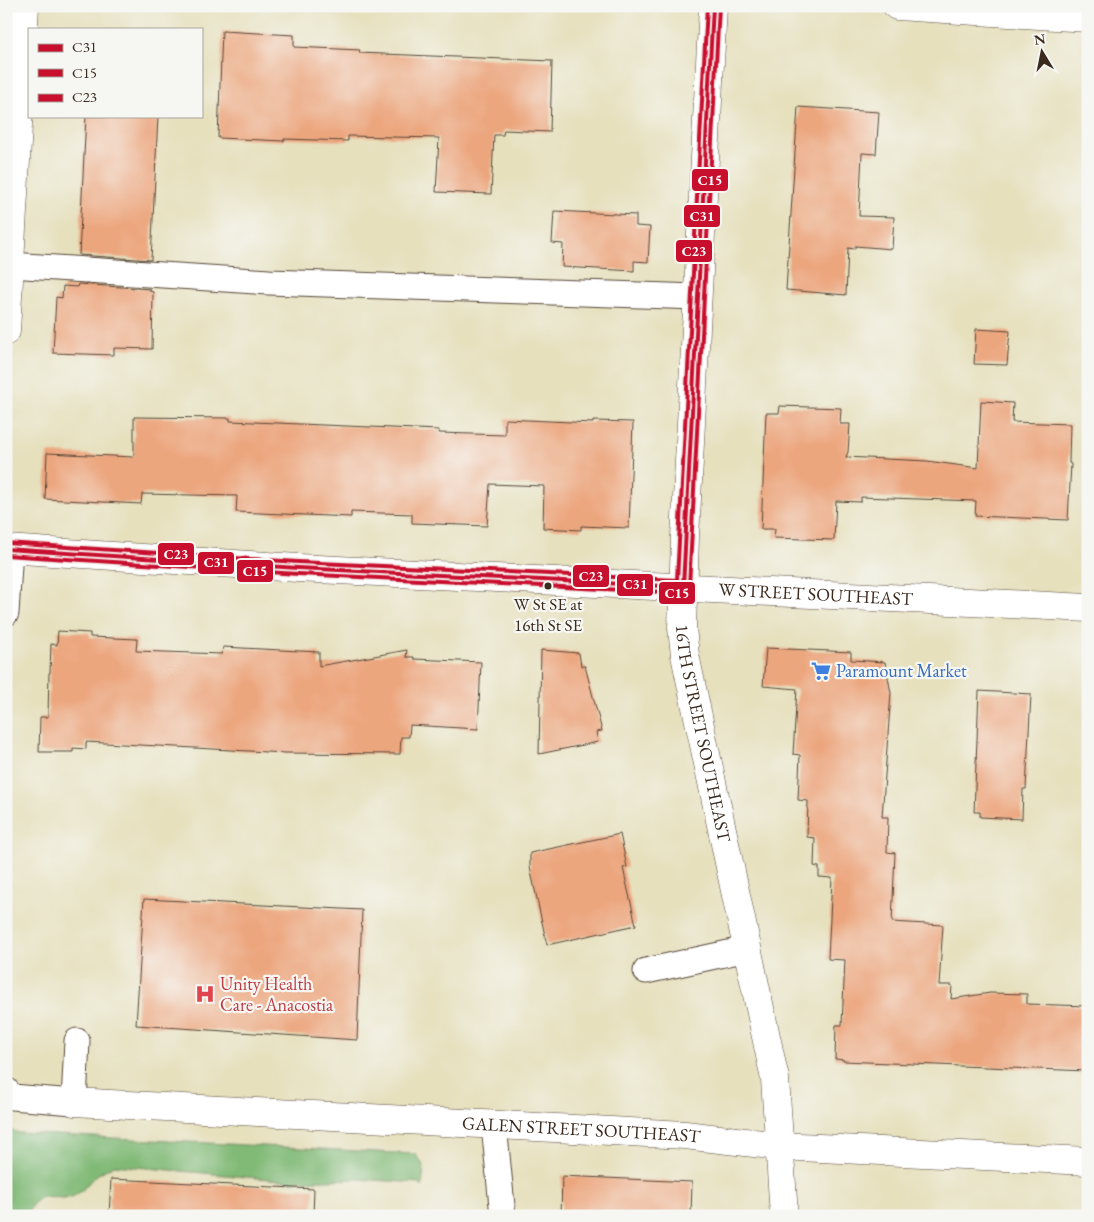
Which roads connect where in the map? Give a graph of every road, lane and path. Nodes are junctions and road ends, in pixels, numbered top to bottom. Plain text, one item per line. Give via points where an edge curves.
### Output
1 (25, 6) edge
2 (713, 6) edge
3 (897, 6) edge
4 (1088, 18) edge
5 (10, 265) junction
6 (698, 297) junction
7 (6, 331) edge
8 (8, 549) edge
9 (683, 587) junction
10 (1088, 608) edge
11 (6, 613) edge
12 (746, 949) junction
13 (646, 971) dead end
14 (77, 1041) dead end
15 (6, 1090) edge
16 (74, 1102) junction
17 (494, 1125) junction
18 (779, 1146) junction
19 (1088, 1161) edge
20 (503, 1216) edge
21 (784, 1216) edge

1 - 5 street
2 - 6 street, 16TH STREET SOUTHEAST
3 - 4 street
5 - 6 lane via 269,282
5 - 7 street
6 - 9 street, 16TH STREET SOUTHEAST
8 - 9 street, W STREET SOUTHEAST via 298,568
8 - 11 lane
9 - 10 street, W STREET SOUTHEAST
9 - 12 street, 16TH STREET SOUTHEAST via 682,628 686,655
12 - 13 lane
12 - 18 street, 16TH STREET SOUTHEAST via 775,1079
14 - 16 lane
15 - 16 lane via 12,1097
16 - 17 street, GALEN STREET SOUTHEAST
17 - 18 street, GALEN STREET SOUTHEAST via 685,1135
17 - 20 lane
18 - 19 street, GALEN STREET SOUTHEAST
18 - 21 street, 16TH STREET SOUTHEAST

